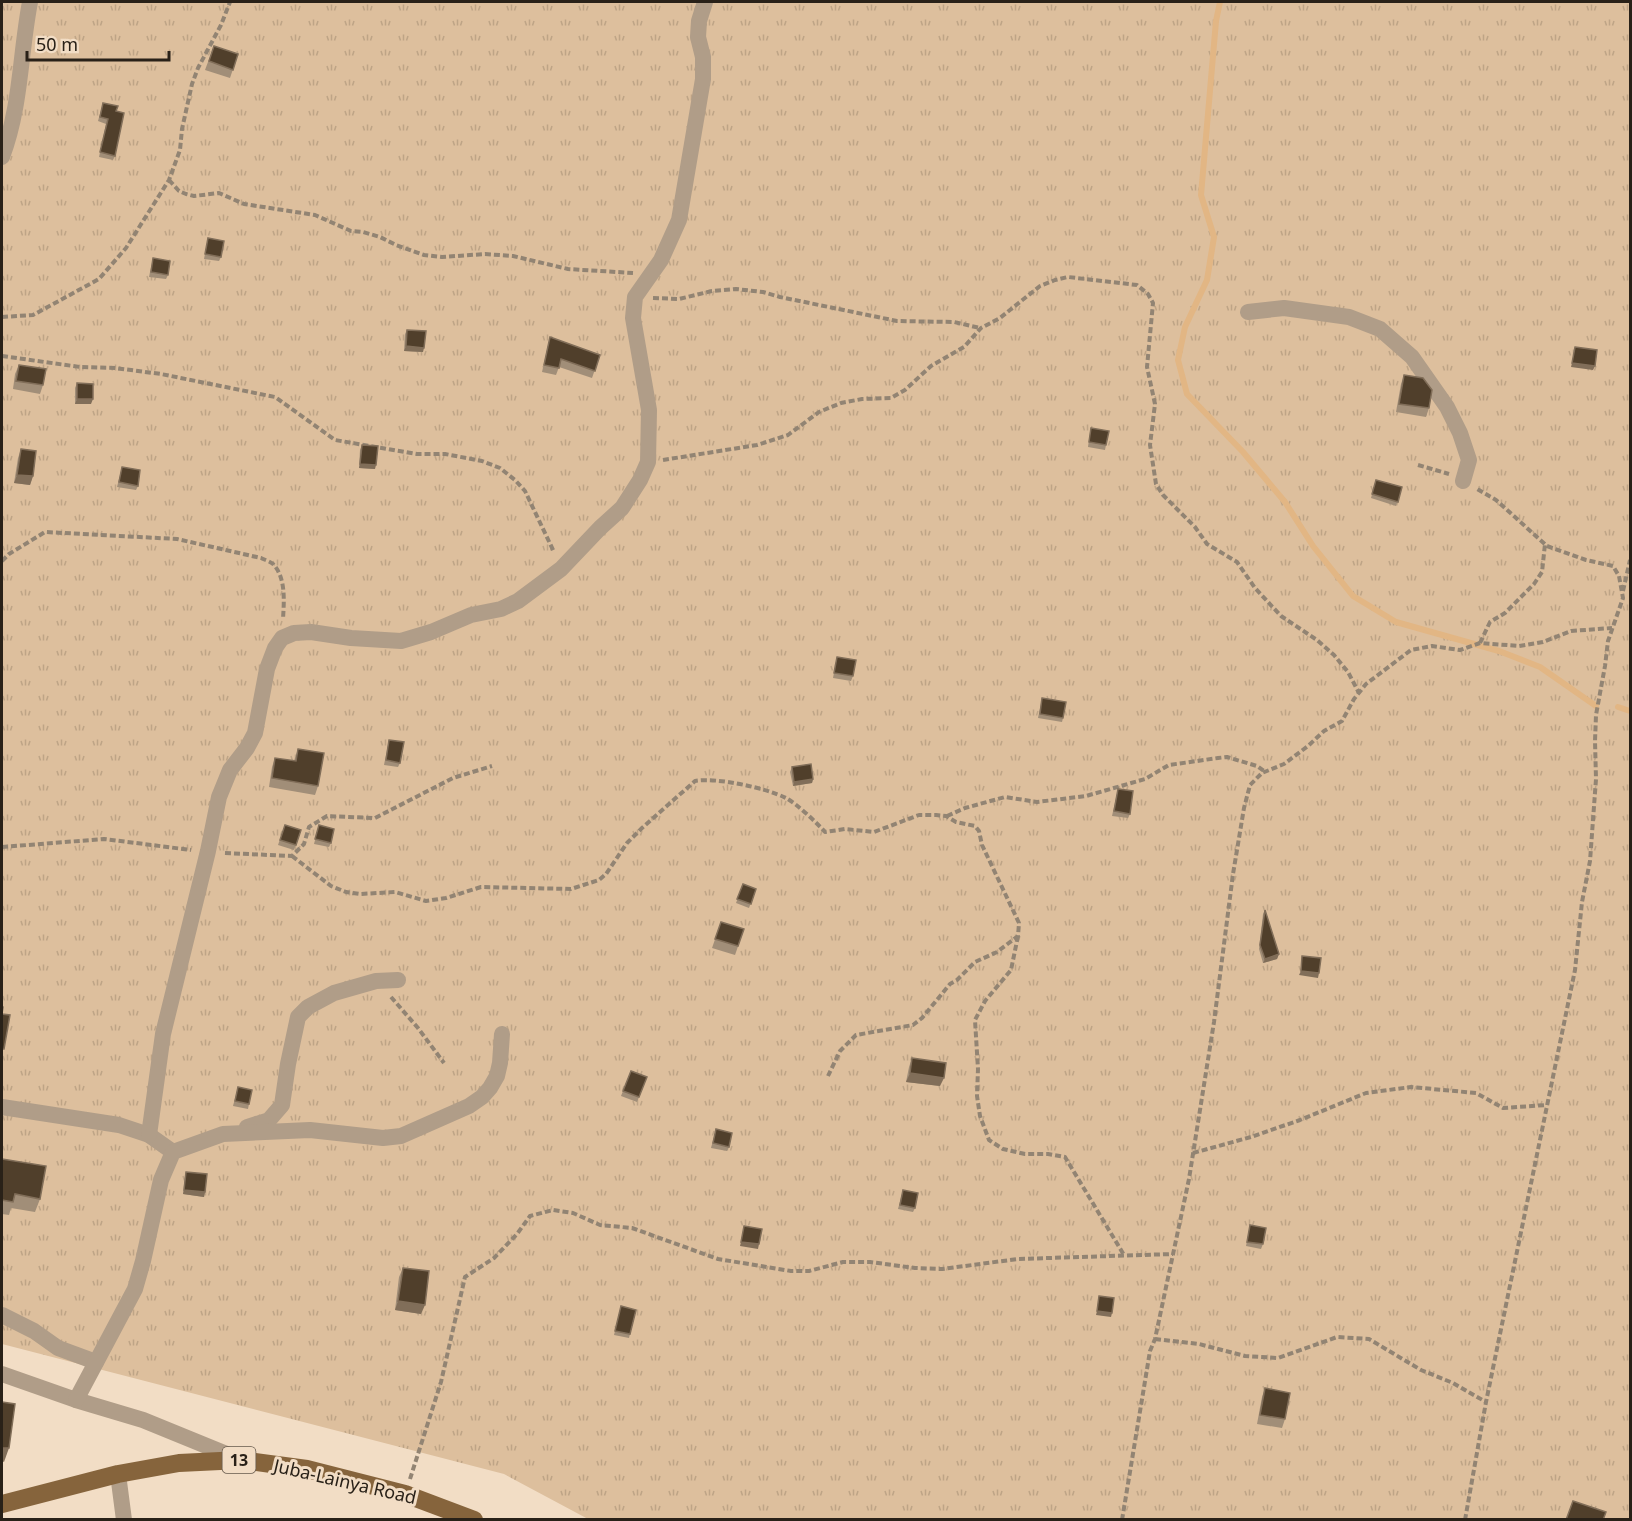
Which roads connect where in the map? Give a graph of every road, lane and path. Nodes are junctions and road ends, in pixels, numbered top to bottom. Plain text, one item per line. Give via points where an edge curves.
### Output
1 (30, 2) edge
2 (230, 2) edge
3 (705, 2) edge
4 (2, 157) edge
5 (170, 180) junction
6 (650, 275) junction
7 (635, 297) junction
8 (1248, 312) dead end
9 (2, 317) edge
10 (981, 328) junction
11 (2, 356) edge
12 (648, 462) junction
13 (1418, 465) dead end
14 (1463, 481) junction
15 (1545, 544) junction
16 (1630, 560) edge
17 (2, 561) edge
18 (561, 569) junction
19 (1622, 593) junction
20 (1612, 627) junction
21 (282, 638) junction
22 (1480, 643) junction
23 (1359, 693) junction
24 (492, 766) dead end
25 (1265, 772) junction
26 (946, 816) junction
27 (2, 847) edge
28 (208, 851) junction
29 (292, 856) junction
30 (1018, 936) junction
31 (398, 980) dead end
32 (376, 981) junction
33 (502, 1034) dead end
34 (444, 1063) dead end
35 (828, 1076) dead end
36 (1548, 1105) junction
37 (2, 1107) edge
38 (223, 1134) junction
39 (148, 1135) junction
40 (173, 1152) junction
41 (1193, 1153) junction
42 (1177, 1238) junction
43 (1124, 1255) junction
44 (2, 1315) edge
45 (1155, 1339) junction
46 (96, 1362) junction
47 (2, 1374) edge
48 (76, 1400) junction
49 (1486, 1402) junction
50 (241, 1460) junction
51 (118, 1474) junction
52 (405, 1494) junction
53 (2, 1504) edge
54 (124, 1520) edge
55 (474, 1520) edge
56 (1122, 1520) edge
57 (1466, 1520) edge

1 - 4 street via 20,83
2 - 5 path via 192,84 180,150
3 - 6 street via 698,37 703,57 702,80 679,220
5 - 6 path via 186,194 219,193 244,204 315,215 424,255 513,256 568,270
5 - 9 path via 126,248 99,279 33,315
6 - 7 street
7 - 10 path via 679,299 736,289 897,321 954,322
7 - 12 street via 633,318 649,410
8 - 14 street via 1284,308 1349,317 1380,329 1412,357 1447,407 1469,460
10 - 12 path via 964,346 891,398 841,403 819,412 788,435 758,445
10 - 23 path via 1040,286 1062,278 1137,285 1148,294 1153,303 1147,367 1155,404 1150,446 1156,484 1207,544 1237,562 1281,616 1334,655
11 - 18 path via 161,374 275,397 335,440 482,461 500,468 525,491
12 - 18 street via 622,508
13 - 14 path
14 - 15 path via 1496,500
15 - 19 path via 1613,566
15 - 22 path via 1542,572 1505,613 1490,622
16 - 19 path
17 - 21 path via 40,535 54,532 177,539 261,558 274,564 283,584
18 - 21 street via 501,609 471,615 402,640 311,632
19 - 20 path
20 - 22 path via 1570,631 1519,646
20 - 36 path via 1596,715 1590,861 1575,970
21 - 28 street via 267,669 255,733 230,770 219,797
22 - 23 path via 1460,650 1432,646 1411,650
23 - 25 path via 1342,721 1284,764
24 - 29 path via 453,778 375,818 327,816 309,827 304,843
25 - 26 path via 1227,757 1218,758 1169,765 1145,780 1086,796 1037,802 1005,797
25 - 41 path via 1250,785 1244,808
26 - 29 path via 919,815 874,832 825,831 786,799 707,779 695,781 642,828 599,880 571,889 481,886 426,901 395,892 346,892 331,886
26 - 30 path via 979,831 1019,923
27 - 28 path via 104,839
28 - 29 path
28 - 39 street via 163,1034
30 - 35 path via 975,962 913,1025 856,1035 840,1051
30 - 43 path via 1011,970 985,1000 975,1020 980,1116 988,1140 1002,1149 1065,1157
31 - 32 street
32 - 34 path
32 - 38 street via 334,993 298,1017 282,1105 269,1120
33 - 38 street via 497,1076 482,1097 401,1136 383,1138 310,1130
36 - 41 path via 1503,1108 1476,1093 1412,1087 1366,1093 1251,1137
36 - 49 path
37 - 39 street via 103,1121
38 - 40 street
39 - 40 street
40 - 46 street via 161,1180 135,1289
41 - 42 path
42 - 43 path via 1173,1254
42 - 45 path
43 - 52 path via 1018,1259 942,1269 843,1262 809,1271 791,1271 718,1259 632,1228 600,1225 573,1213 540,1212 530,1216 494,1258 465,1277 441,1382
44 - 46 street via 58,1348
45 - 49 path via 1199,1344 1245,1356 1278,1358 1337,1336 1369,1339
45 - 56 path
46 - 48 street
47 - 48 street
48 - 50 street via 143,1420
49 - 57 path
50 - 51 main road, Juba-Lainya Road / 13 via 179,1463
50 - 52 main road, Juba-Lainya Road / 13 via 307,1469
51 - 53 main road, Juba-Lainya Road / 13
51 - 54 street
52 - 55 main road, Juba-Lainya Road / 13

